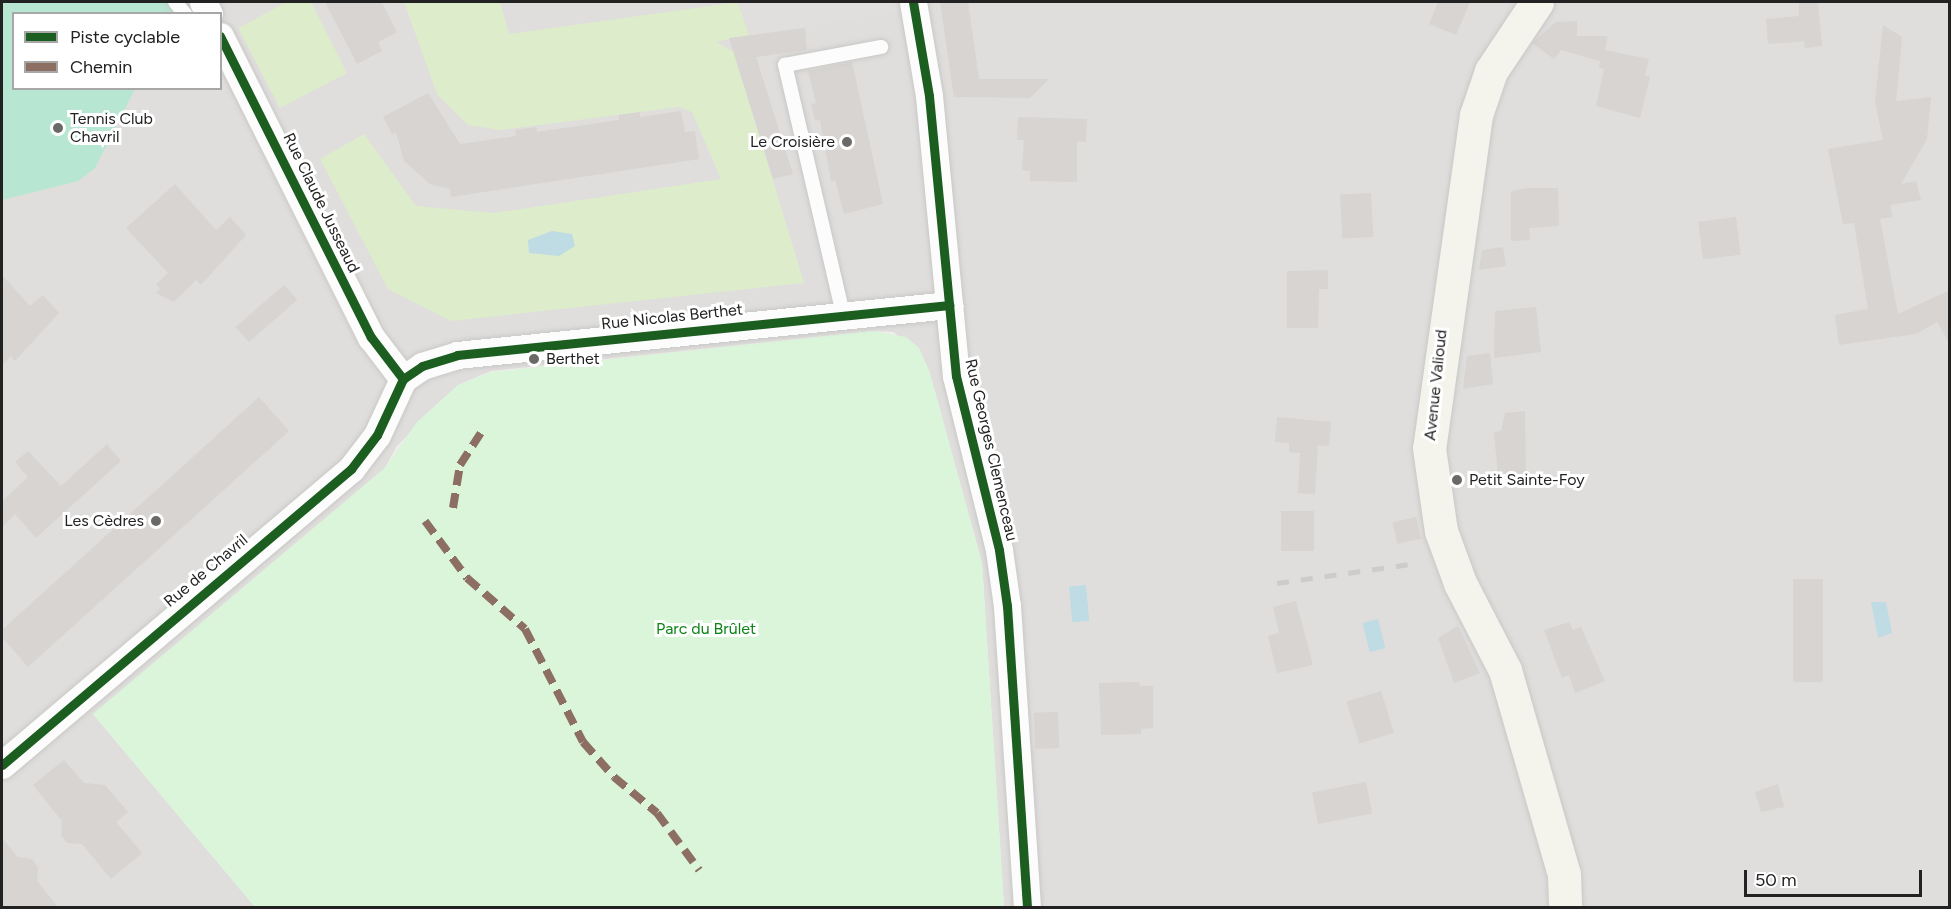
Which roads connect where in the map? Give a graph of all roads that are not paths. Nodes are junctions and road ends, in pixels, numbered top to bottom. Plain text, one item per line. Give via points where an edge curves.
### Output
1 (913, 2) edge
2 (1537, 2) edge
3 (222, 43) edge
4 (882, 47) dead end
5 (228, 63) edge
6 (949, 305) junction
7 (843, 314) junction
8 (403, 379) junction
9 (2, 765) edge
10 (1027, 908) edge
11 (1565, 908) edge

1 - 6 street, Rue Georges Clemenceau via 929,96
2 - 11 main road, Avenue Valioud via 1491,71 1476,116 1429,448 1444,542 1505,670 1564,874
3 - 5 street, Rue Claude Jusseaud
4 - 7 lane via 785,65
5 - 8 street, Rue Claude Jusseaud via 371,337
6 - 7 street, Rue Nicolas Berthet
6 - 10 street, Rue Georges Clemenceau via 956,376 999,550 1007,606
7 - 8 street, Rue Nicolas Berthet via 457,355 422,366
8 - 9 street, Rue de Chavril via 377,435 351,469

